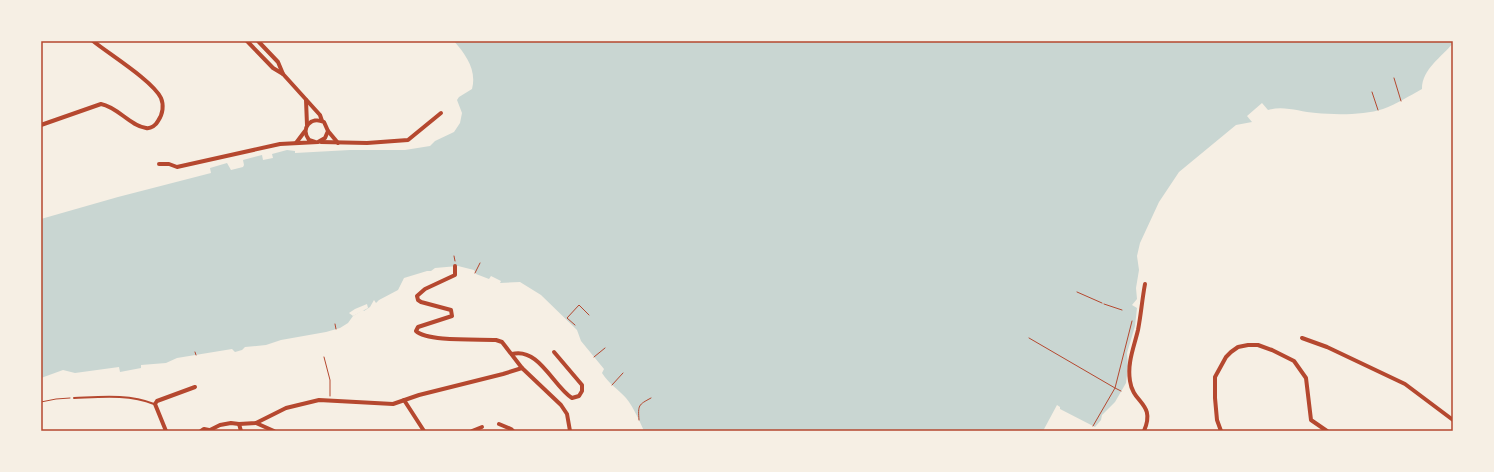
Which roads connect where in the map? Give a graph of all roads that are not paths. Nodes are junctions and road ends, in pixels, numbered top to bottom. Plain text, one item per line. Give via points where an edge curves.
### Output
1 (93, 41) edge
2 (247, 41) edge
3 (258, 41) edge
4 (283, 74) junction
5 (306, 100) junction
6 (441, 113) dead end
7 (322, 121) junction
8 (41, 125) edge
9 (307, 125) junction
10 (305, 131) junction
11 (328, 131) junction
12 (317, 142) junction
13 (296, 143) junction
14 (338, 143) junction
15 (158, 164) dead end
16 (455, 266) dead end
17 (1144, 284) dead end
18 (1302, 338) dead end
19 (554, 352) dead end
20 (512, 354) junction
21 (522, 368) junction
22 (194, 387) dead end
23 (74, 398) road end
24 (404, 400) junction
25 (156, 404) junction
26 (1453, 420) edge
27 (256, 423) junction
28 (239, 424) junction
29 (499, 424) dead end
30 (482, 427) dead end
31 (166, 431) edge
32 (201, 431) edge
33 (209, 431) edge
34 (241, 431) edge
35 (274, 431) edge
36 (424, 431) edge
37 (472, 431) edge
38 (513, 431) edge
39 (570, 431) edge
40 (1144, 431) edge
41 (1221, 431) edge
42 (1327, 431) edge

1 - 8 street via 142,77 159,94 163,105 160,119 152,127 140,127 107,105 101,104
2 - 4 street via 272,68
3 - 4 street via 278,62
4 - 5 street
5 - 7 street via 320,115
5 - 9 street
6 - 14 street via 408,140
7 - 9 street via 313,120
7 - 11 street
9 - 10 street
10 - 12 street via 307,137
10 - 13 street
11 - 12 street via 325,138
11 - 14 street
12 - 13 street
12 - 14 street
13 - 15 street via 280,144 177,167
16 - 20 street via 454,275 425,289 417,296 421,302 451,310 452,316 418,327 416,331 432,338 496,340 502,342
17 - 40 street via 1138,331 1130,356 1132,389 1147,410
18 - 26 street via 1405,384
19 - 20 street via 582,386 579,396 572,398 566,394 529,355 517,352
20 - 21 street
21 - 24 street
21 - 39 street via 561,405 567,414
22 - 25 street via 159,399
23 - 25 lane via 124,397
24 - 27 street via 393,404 319,400 286,408
24 - 36 street
25 - 31 street
27 - 28 street
27 - 35 street
28 - 33 street via 226,424
28 - 34 street
29 - 38 street
30 - 37 street
32 - 33 street
41 - 42 street via 1217,420 1215,377 1231,352 1238,347 1258,345 1294,361 1306,378 1311,420

